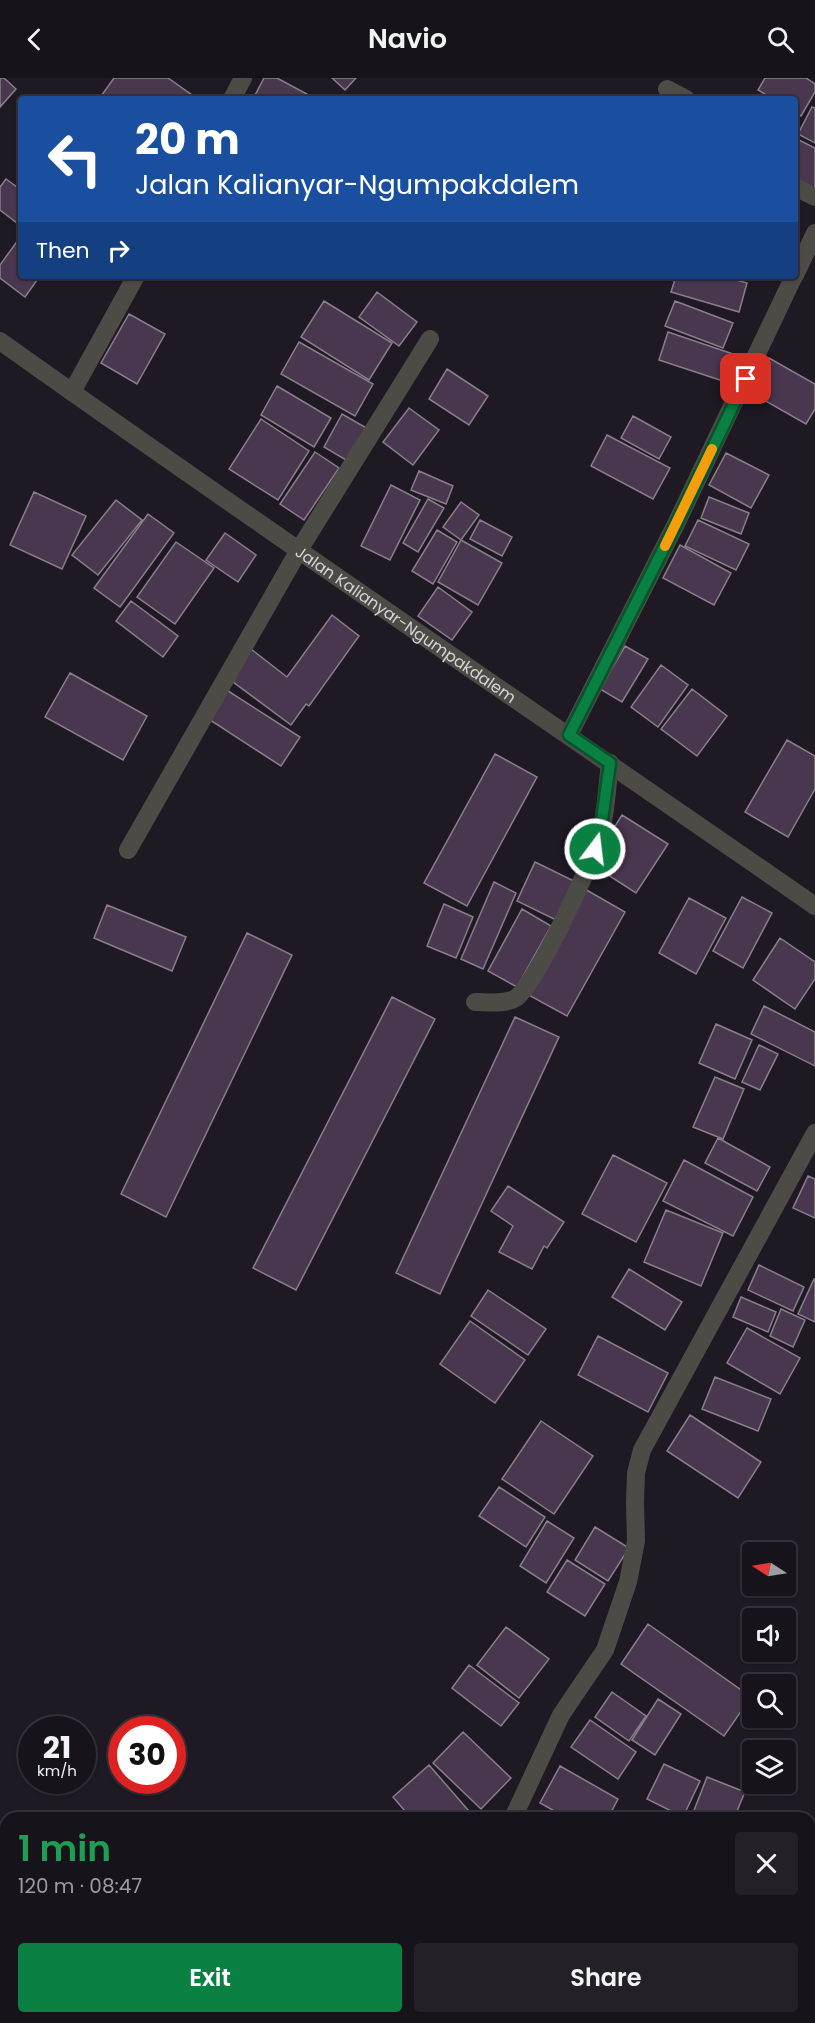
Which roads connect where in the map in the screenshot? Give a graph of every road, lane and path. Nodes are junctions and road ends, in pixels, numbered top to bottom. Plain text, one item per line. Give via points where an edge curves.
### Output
1 (243, 78) edge
2 (667, 89) dead end
3 (234, 96) edge
4 (680, 96) edge
5 (798, 188) edge
6 (815, 197) edge
7 (815, 233) edge
8 (798, 269) edge
9 (134, 279) edge
10 (793, 279) edge
11 (430, 339) dead end
12 (0, 341) edge
13 (72, 392) junction
14 (299, 550) junction
15 (569, 735) junction
16 (610, 763) junction
17 (128, 850) dead end
18 (815, 906) edge
19 (475, 1002) dead end
20 (815, 1133) edge
21 (516, 1812) edge

1 - 3 street
2 - 4 street
5 - 6 street
7 - 8 street
9 - 13 street
10 - 15 street
11 - 14 street
12 - 13 street, Jalan Kalianyar-Ngumpakdalem
13 - 14 street, Jalan Kalianyar-Ngumpakdalem
14 - 15 street, Jalan Kalianyar-Ngumpakdalem
14 - 17 street
15 - 16 street, Jalan Kalianyar-Ngumpakdalem
16 - 18 street, Jalan Kalianyar-Ngumpakdalem
16 - 19 street via 595,849 535,972 512,1000
20 - 21 street via 642,1450 634,1502 636,1541 628,1582 605,1650 561,1715

